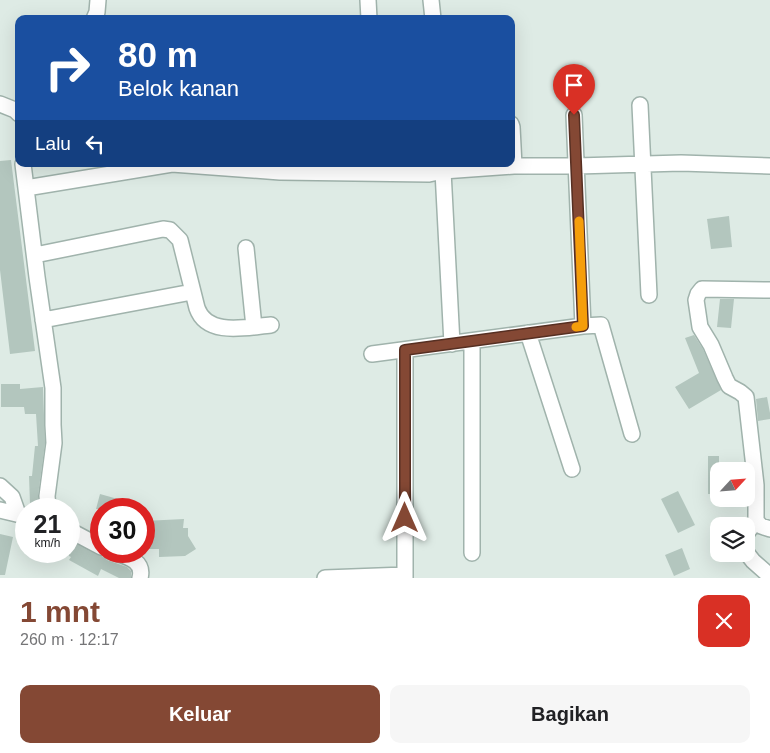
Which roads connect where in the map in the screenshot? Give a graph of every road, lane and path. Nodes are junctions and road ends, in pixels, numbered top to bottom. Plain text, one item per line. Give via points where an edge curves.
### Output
1 (98, 0) edge
2 (368, 0) edge
3 (431, 0) edge
4 (95, 15) edge
5 (369, 15) edge
6 (433, 15) edge
7 (0, 104) edge
8 (640, 105) dead end
9 (15, 110) edge
10 (574, 115) dead end
11 (643, 164) junction
12 (515, 166) edge
13 (577, 166) junction
14 (770, 166) edge
15 (23, 167) edge
16 (154, 167) edge
17 (212, 167) edge
18 (489, 167) edge
19 (438, 169) edge
20 (26, 188) junction
21 (246, 248) dead end
22 (34, 255) junction
23 (770, 290) edge
24 (192, 292) junction
25 (649, 295) dead end
26 (43, 320) junction
27 (271, 325) dead end
28 (583, 326) junction
29 (254, 327) junction
30 (528, 333) junction
31 (472, 341) junction
32 (452, 344) junction
33 (405, 350) junction
34 (372, 354) dead end
35 (632, 434) dead end
36 (572, 469) dead end
37 (0, 486) edge
38 (47, 498) edge
39 (15, 502) edge
40 (0, 510) edge
41 (15, 513) edge
42 (756, 521) joint
43 (770, 529) edge
44 (472, 553) dead end
45 (754, 562) edge
46 (137, 563) edge
47 (405, 576) edge
48 (770, 576) edge
49 (140, 578) edge
50 (325, 578) edge

1 - 4 street
2 - 5 street
3 - 6 street
7 - 9 street
8 - 11 street
10 - 13 street
11 - 13 street
11 - 14 street
11 - 25 street
12 - 13 street
13 - 28 street
15 - 20 street
16 - 20 street
17 - 19 street via 280,172
18 - 19 street
19 - 32 street
20 - 22 street
21 - 29 street
22 - 24 street via 170,230 180,240
22 - 26 street
23 - 42 street via 702,289 696,300 700,327 724,378 729,386 746,397 756,485
24 - 26 street
24 - 29 street via 199,314 210,324 224,329
26 - 38 street via 53,388 54,443
27 - 29 street
28 - 30 street
28 - 35 street via 601,325
30 - 31 street
30 - 36 street
31 - 32 street
31 - 44 street
32 - 33 street
33 - 34 street
33 - 47 street
37 - 39 street
40 - 41 street
42 - 43 street
45 - 48 street
46 - 49 street via 141,570
47 - 50 street

